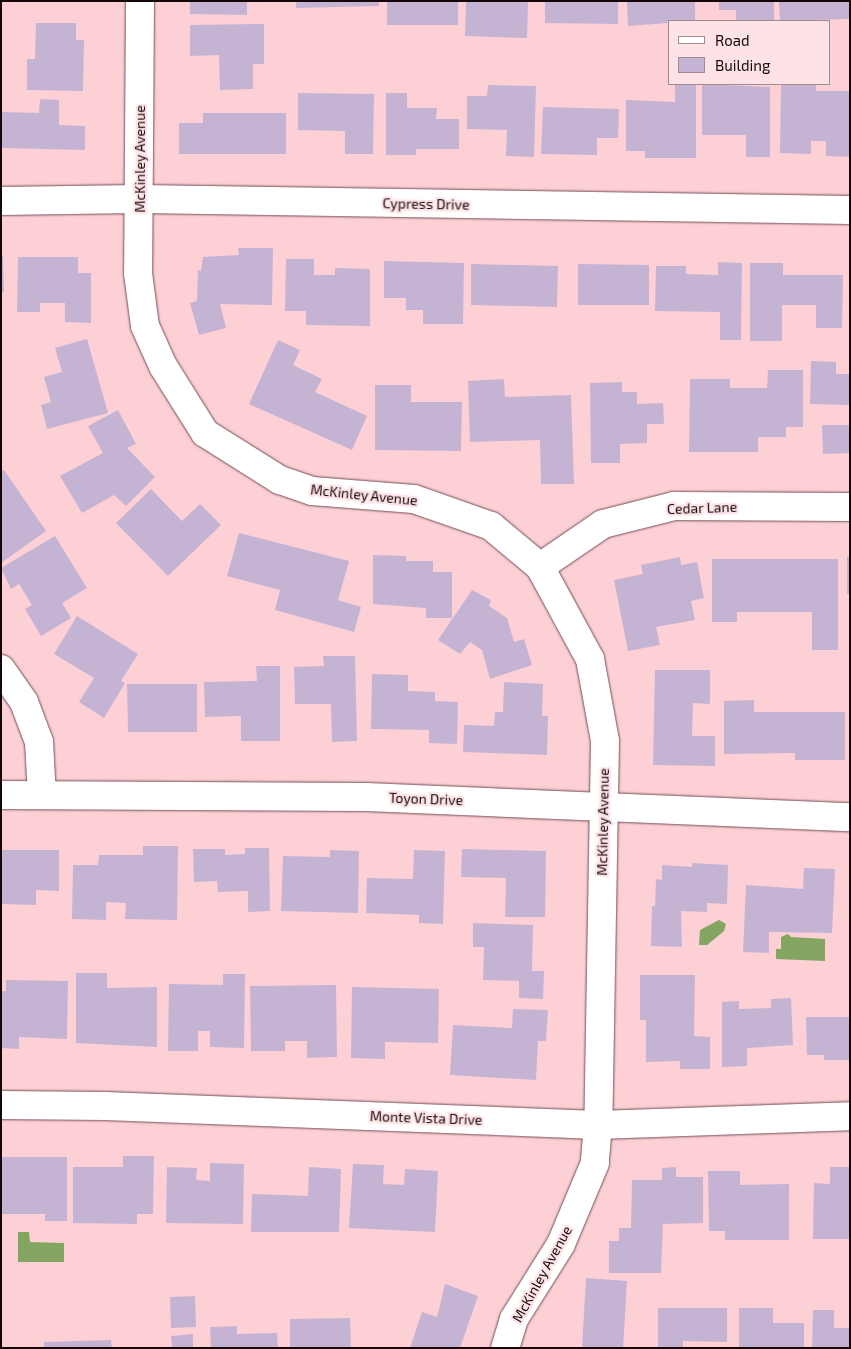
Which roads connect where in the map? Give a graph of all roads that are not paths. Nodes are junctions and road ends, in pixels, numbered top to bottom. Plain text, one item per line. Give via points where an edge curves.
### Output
1 (140, 1) edge
2 (140, 199) junction
3 (1, 201) edge
4 (850, 210) edge
5 (850, 507) edge
6 (540, 567) junction
7 (1, 670) edge
8 (1, 795) edge
9 (42, 795) junction
10 (603, 805) junction
11 (850, 817) edge
12 (1, 1106) edge
13 (850, 1116) edge
14 (598, 1125) junction
15 (505, 1348) edge

1 - 2 street, McKinley Avenue
2 - 3 street, Cypress Drive
2 - 4 street, Cypress Drive
2 - 6 street, McKinley Avenue via 138,273 145,326 163,366 205,433 280,480 312,491 414,499 449,509 491,526
5 - 6 street, Cedar Lane via 674,506 603,524
6 - 10 street, McKinley Avenue via 590,659 605,741
7 - 9 street via 24,702 39,742
8 - 9 street, Toyon Drive
9 - 10 street, Toyon Drive via 366,796
10 - 11 street, Toyon Drive
10 - 14 street, McKinley Avenue
12 - 14 street, Monte Vista Drive via 105,1106
13 - 14 street, Monte Vista Drive
14 - 15 street, McKinley Avenue via 590,1180 561,1244 514,1319

